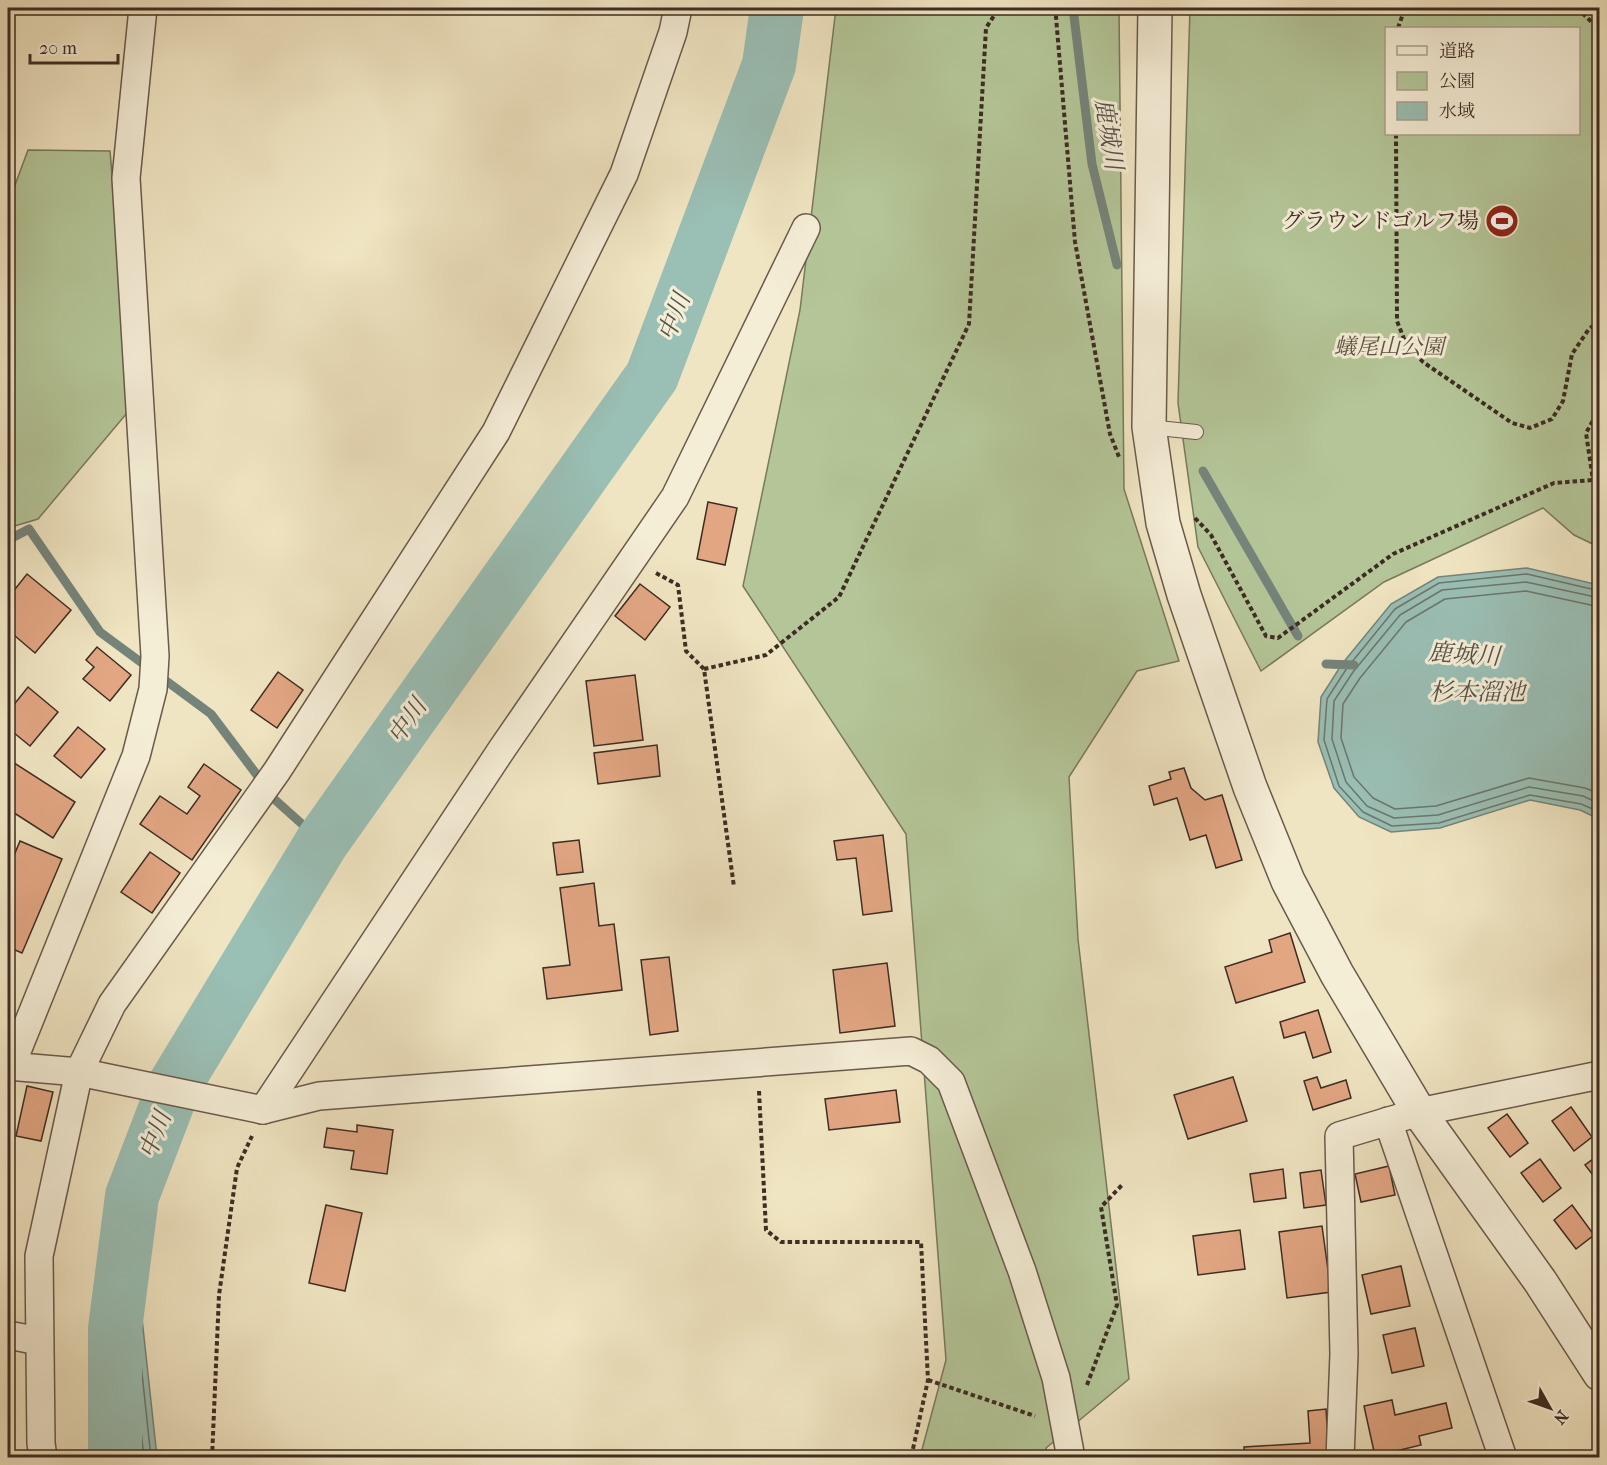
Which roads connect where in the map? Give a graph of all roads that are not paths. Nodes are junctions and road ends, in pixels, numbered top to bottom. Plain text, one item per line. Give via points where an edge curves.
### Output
1 (143, 8) edge
2 (678, 8) edge
3 (1155, 8) edge
4 (806, 228) dead end
5 (1149, 427) junction
6 (1196, 432) dead end
7 (9, 1065) edge
8 (78, 1072) junction
9 (1599, 1075) edge
10 (263, 1110) junction
11 (1419, 1112) junction
12 (1388, 1121) junction
13 (8, 1335) edge
14 (39, 1341) junction
15 (1599, 1374) edge
16 (43, 1458) edge
17 (1071, 1458) edge
18 (1340, 1458) edge
19 (1503, 1458) edge

1 - 7 street via 126,178 155,656 153,689 136,756
2 - 8 street via 624,174 496,432 277,771 112,1004
3 - 5 street
4 - 10 street via 675,496
5 - 6 lane
5 - 11 street via 1163,523 1250,787 1288,881 1337,974
7 - 8 street
8 - 10 street
8 - 14 street via 39,1256
9 - 11 street
10 - 17 street via 319,1095 911,1051 929,1060 951,1082 1022,1271 1056,1378
11 - 12 street
11 - 15 street via 1540,1281
12 - 18 street via 1339,1136 1344,1354
12 - 19 street
13 - 14 street
14 - 16 street

